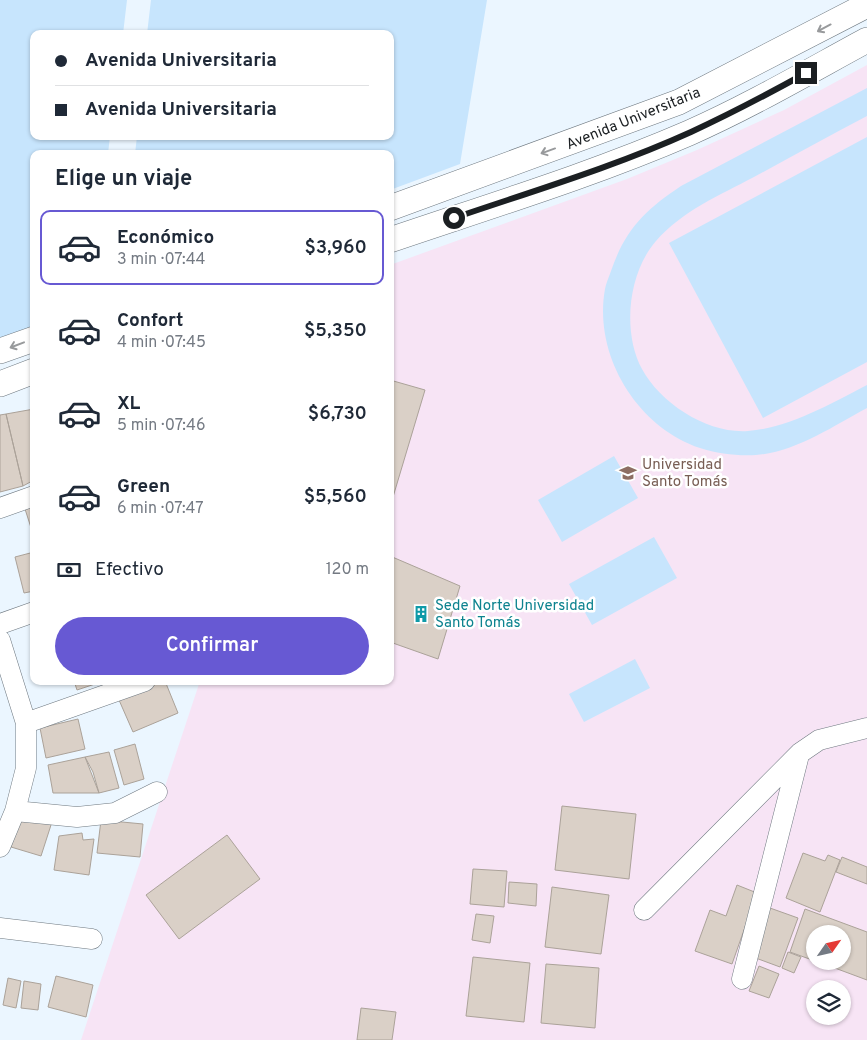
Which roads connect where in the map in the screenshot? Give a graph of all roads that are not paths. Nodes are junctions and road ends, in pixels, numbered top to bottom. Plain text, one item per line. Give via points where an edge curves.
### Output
1 (867, 6) edge
2 (867, 40) edge
3 (394, 207) edge
4 (394, 239) edge
5 (30, 340) edge
6 (0, 351) edge
7 (30, 373) edge
8 (0, 384) edge
9 (30, 497) edge
10 (0, 508) edge
11 (30, 613) edge
12 (0, 624) edge
13 (0, 640) edge
14 (133, 685) edge
15 (26, 723) junction
16 (867, 728) edge
17 (800, 753) junction
18 (158, 792) dead end
19 (15, 811) junction
20 (0, 847) edge
21 (644, 910) dead end
22 (0, 928) edge
23 (92, 939) dead end
24 (742, 979) dead end

1 -> 3 main road, Avenida Universitaria via 679,102
2 - 4 main road via 761,98 690,132 615,163
5 -> 6 main road
7 - 8 main road
9 - 10 street
11 - 12 street
13 - 15 street
14 - 15 street
15 - 19 street via 26,768
16 - 17 street via 819,740
17 - 21 street
17 - 24 street
18 - 19 street via 115,812 76,817
19 - 20 street
22 - 23 street

